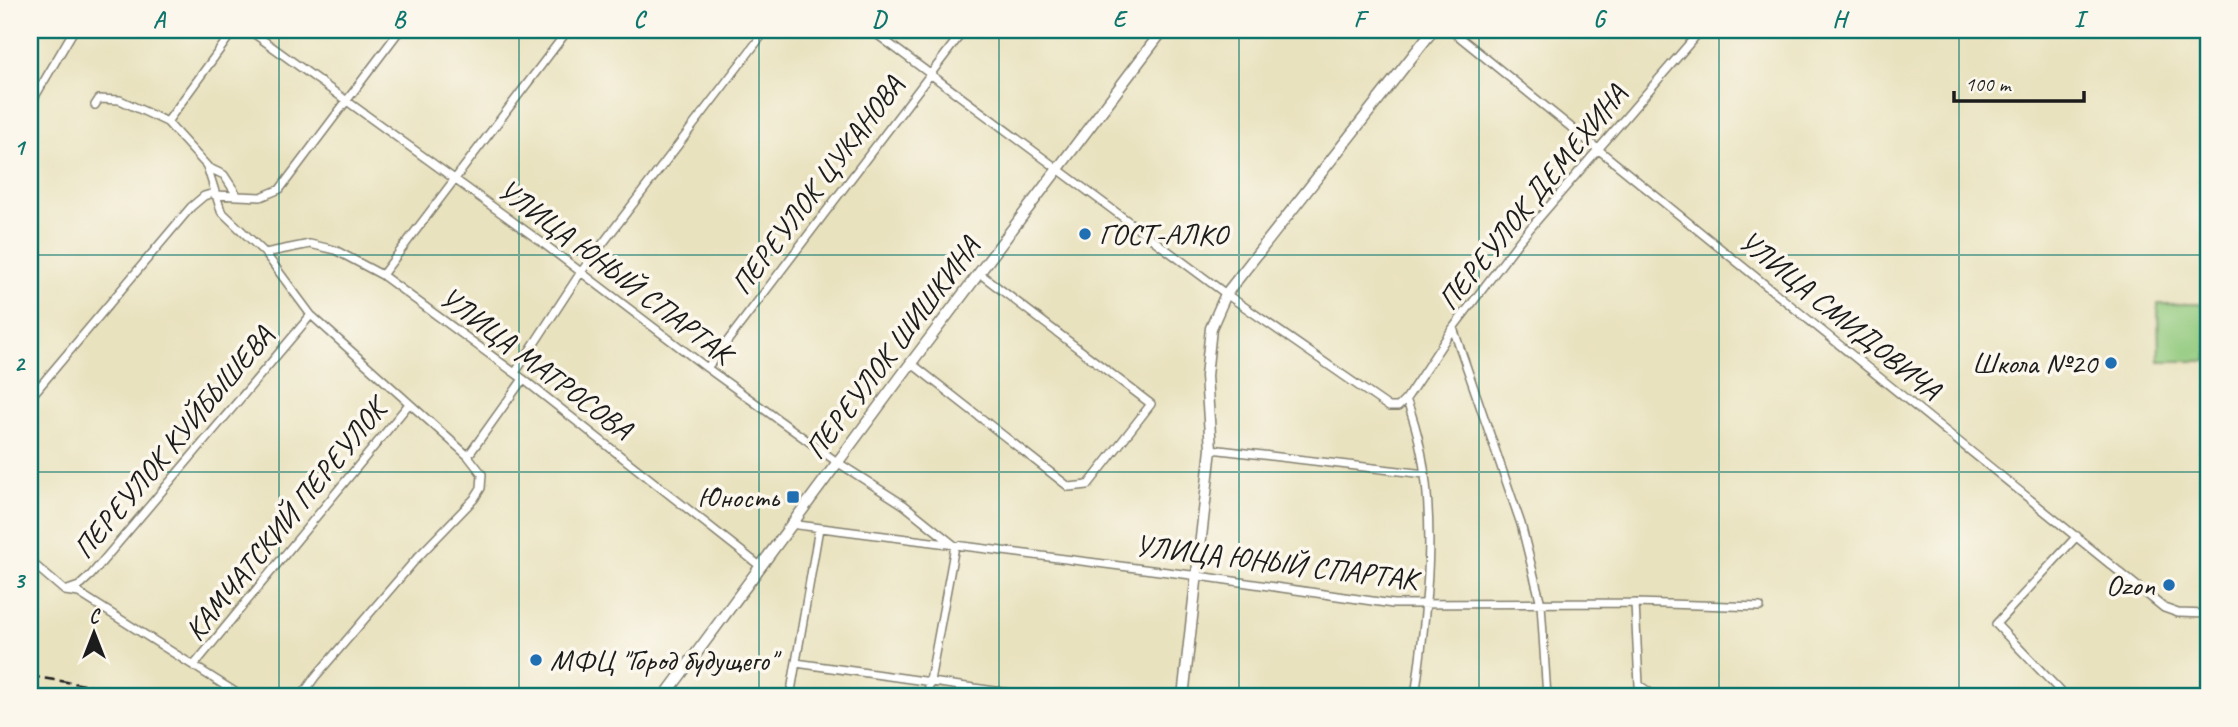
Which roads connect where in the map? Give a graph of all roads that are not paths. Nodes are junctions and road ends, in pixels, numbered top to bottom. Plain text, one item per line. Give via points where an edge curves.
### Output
1 (74, 30) edge
2 (233, 30) edge
3 (249, 30) edge
4 (400, 30) edge
5 (568, 30) edge
6 (766, 30) edge
7 (871, 30) edge
8 (964, 30) edge
9 (1163, 30) edge
10 (1433, 30) edge
11 (1451, 30) edge
12 (1701, 30) edge
13 (930, 74) junction
14 (346, 100) junction
15 (30, 105) edge
16 (95, 105) dead end
17 (167, 122) junction
18 (1599, 149) junction
19 (207, 167) junction
20 (1057, 168) junction
21 (455, 180) junction
22 (214, 194) junction
23 (237, 195) junction
24 (265, 253) junction
25 (581, 272) junction
26 (979, 273) junction
27 (382, 275) junction
28 (1226, 294) junction
29 (310, 315) junction
30 (1453, 328) junction
31 (911, 363) junction
32 (707, 368) junction
33 (514, 373) junction
34 (523, 379) junction
35 (30, 398) edge
36 (1406, 399) junction
37 (410, 404) junction
38 (1210, 449) junction
39 (468, 456) junction
40 (837, 463) junction
41 (1425, 474) junction
42 (790, 524) junction
43 (819, 528) junction
44 (2077, 536) junction
45 (955, 546) junction
46 (30, 561) edge
47 (760, 566) junction
48 (1199, 576) junction
49 (65, 591) junction
50 (1428, 603) junction
51 (1635, 603) junction
52 (1541, 604) junction
53 (1760, 607) dead end
54 (2208, 614) edge
55 (796, 663) junction
56 (195, 664) junction
57 (930, 682) junction
58 (243, 697) edge
59 (301, 697) edge
60 (664, 697) edge
61 (790, 697) edge
62 (927, 697) edge
63 (1038, 697) edge
64 (1183, 697) edge
65 (1415, 697) edge
66 (1547, 697) edge
67 (1672, 697) edge
68 (2066, 697) edge

1 - 15 street
2 - 17 street
3 - 14 street, УЛИЦА ЮНЫЙ СПАРТАК
4 - 14 street
5 - 21 street
6 - 25 street
7 - 13 street
8 - 13 street, ПЕРЕУЛОК ЦУКАНОВА
9 - 20 main road, ПЕРЕУЛОК ШИШКИНА
10 - 28 main road
11 - 18 street, УЛИЦА СМИДОВИЧА
12 - 18 street, ПЕРЕУЛОК ДЕМЕХИНА
13 - 20 street
13 - 32 street, ПЕРЕУЛОК ЦУКАНОВА
14 - 21 street, УЛИЦА ЮНЫЙ СПАРТАК
14 - 23 street via 281,189 261,198
16 - 17 street via 99,99 120,100
17 - 19 street
18 - 30 street, ПЕРЕУЛОК ДЕМЕХИНА via 1520,240
18 - 44 street, УЛИЦА СМИДОВИЧА
19 - 22 street
19 - 23 street via 224,175
20 - 26 main road, ПЕРЕУЛОК ШИШКИНА
20 - 28 street
21 - 25 street, УЛИЦА ЮНЫЙ СПАРТАК
21 - 27 street
22 - 23 street
22 - 24 street via 221,211
22 - 35 street via 191,207
24 - 27 street, УЛИЦА МАТРОСОВА via 310,244 334,250
24 - 29 street
25 - 32 street, УЛИЦА ЮНЫЙ СПАРТАК
25 - 33 street
26 - 31 main road, ПЕРЕУЛОК ШИШКИНА
26 - 31 street via 1151,404 1088,485 1069,487
27 - 33 street, УЛИЦА МАТРОСОВА
28 - 36 street via 1389,407 1398,407
28 - 38 main road via 1211,328 1206,376
29 - 37 street
29 - 49 street, ПЕРЕУЛОК КУЙБЫШЕВА via 92,575
30 - 36 street, ПЕРЕУЛОК ДЕМЕХИНА
30 - 52 street via 1521,524
31 - 40 main road, ПЕРЕУЛОК ШИШКИНА
32 - 40 street, УЛИЦА ЮНЫЙ СПАРТАК
33 - 34 street, УЛИЦА МАТРОСОВА
34 - 39 street
34 - 47 street, УЛИЦА МАТРОСОВА
36 - 41 street via 1419,431
37 - 39 street
37 - 56 street, КАМЧАТСКИЙ ПЕРЕУЛОК
38 - 41 street
38 - 48 main road
39 - 59 street via 483,480 474,499 417,558
40 - 42 main road, ПЕРЕУЛОК ШИШКИНА
40 - 45 street, УЛИЦА ЮНЫЙ СПАРТАК via 904,505
41 - 50 street
42 - 43 street, УЛИЦА ЮНЫЙ СПАРТАК
42 - 47 main road, ПЕРЕУЛОК ШИШКИНА
43 - 45 street, УЛИЦА ЮНЫЙ СПАРТАК
43 - 55 street
44 - 54 street, УЛИЦА СМИДОВИЧА via 2164,608
44 - 68 street via 1996,624
45 - 48 street, УЛИЦА ЮНЫЙ СПАРТАК
45 - 57 street
46 - 49 street
47 - 60 main road, ПЕРЕУЛОК ШИШКИНА
48 - 50 street, УЛИЦА ЮНЫЙ СПАРТАК via 1394,604
48 - 64 main road
49 - 56 street via 79,593
50 - 52 street, УЛИЦА ЮНЫЙ СПАРТАК
50 - 65 street
51 - 52 street, УЛИЦА ЮНЫЙ СПАРТАК
51 - 53 street, УЛИЦА ЮНЫЙ СПАРТАК
51 - 67 street via 1639,685 1652,694
52 - 66 street
55 - 57 street
55 - 61 street
56 - 58 street
57 - 62 street
57 - 63 street

